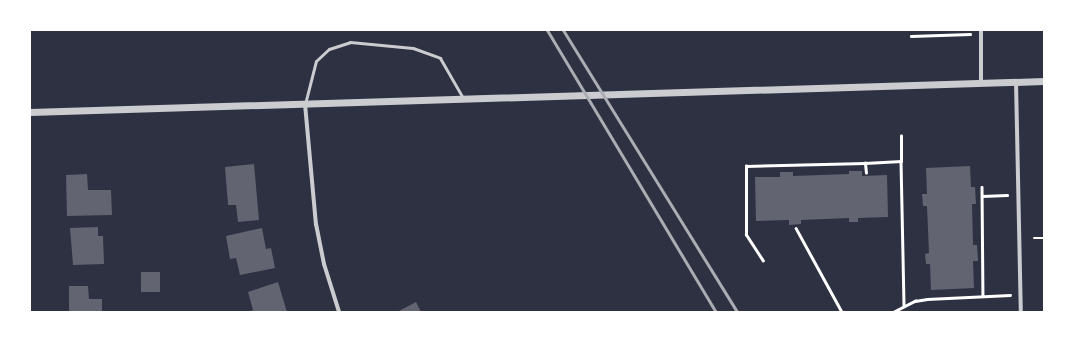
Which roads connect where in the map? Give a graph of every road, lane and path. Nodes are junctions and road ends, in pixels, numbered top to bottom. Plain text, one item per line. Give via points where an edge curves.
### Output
1 (981, 32) edge
2 (911, 36) dead end
3 (1016, 81) junction
4 (1044, 81) edge
5 (981, 82) junction
6 (463, 99) junction
7 (306, 104) junction
8 (30, 112) edge
9 (902, 136) dead end
10 (901, 161) junction
11 (865, 162) junction
12 (866, 173) dead end
13 (982, 187) dead end
14 (1008, 195) dead end
15 (982, 196) junction
16 (796, 228) dead end
17 (1034, 238) dead end
18 (1044, 238) edge
19 (763, 261) dead end
20 (1010, 295) dead end
21 (984, 296) junction
22 (904, 306) junction
23 (339, 312) edge
24 (842, 312) edge
25 (893, 312) edge
26 (1021, 312) edge

1 - 2 path
1 - 5 street
3 - 4 street
3 - 5 street
3 - 26 street
5 - 6 street
6 - 7 street
6 - 7 lane via 440,58 413,48 350,42 329,49 316,61
7 - 8 street
7 - 23 street via 316,224 324,264
9 - 10 path
10 - 11 path
10 - 22 path
11 - 12 path
11 - 19 path via 746,166 746,235
13 - 15 path
14 - 15 path
15 - 21 path
16 - 24 path
17 - 18 path
20 - 21 path
21 - 22 path via 927,299
22 - 25 path

